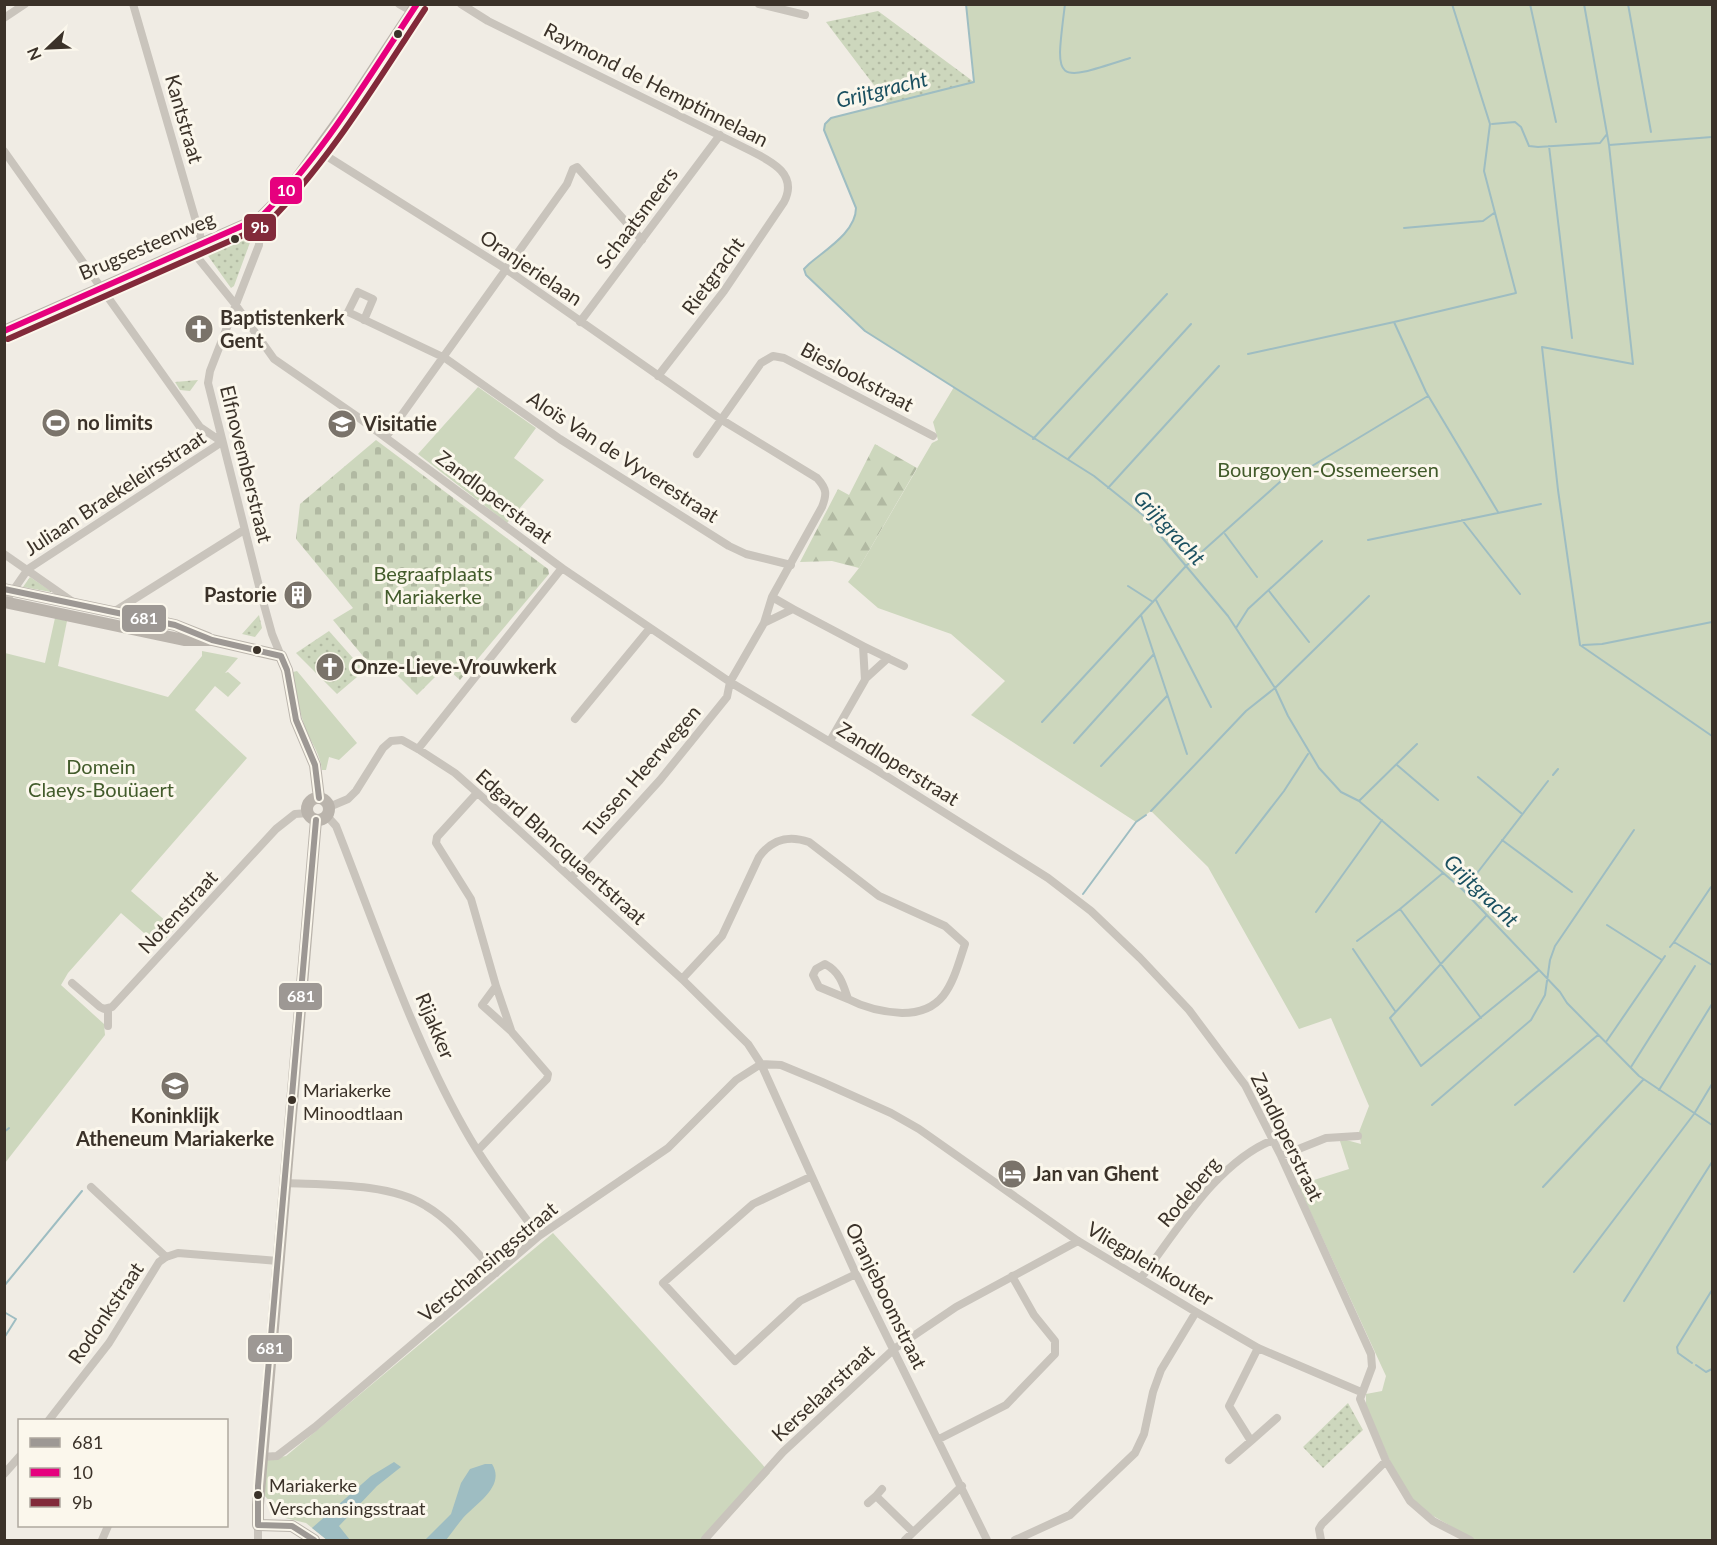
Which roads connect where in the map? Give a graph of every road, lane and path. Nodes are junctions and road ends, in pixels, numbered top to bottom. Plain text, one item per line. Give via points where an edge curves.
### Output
1 (25, 4) edge
2 (133, 4) edge
3 (399, 4) edge
4 (461, 4) edge
5 (759, 4) edge
6 (415, 8) edge
7 (805, 15) dead end
8 (4, 18) edge
9 (720, 135) junction
10 (317, 150) junction
11 (4, 151) edge
12 (789, 192) joint
13 (260, 218) junction
14 (642, 240) junction
15 (202, 242) junction
16 (189, 247) junction
17 (506, 269) junction
18 (101, 287) junction
19 (236, 304) junction
20 (364, 320) dead end
21 (580, 322) junction
22 (4, 331) edge
23 (445, 358) junction
24 (658, 376) junction
25 (722, 420) junction
26 (933, 436) dead end
27 (386, 437) junction
28 (222, 442) junction
29 (697, 454) dead end
30 (244, 530) junction
31 (4, 554) edge
32 (791, 564) junction
33 (562, 568) junction
34 (28, 569) junction
35 (7, 596) edge
36 (772, 597) junction
37 (77, 605) junction
38 (793, 609) junction
39 (114, 612) junction
40 (99, 622) junction
41 (764, 623) junction
42 (650, 628) junction
43 (212, 639) junction
44 (863, 646) junction
45 (281, 656) junction
46 (888, 657) junction
47 (903, 666) dead end
48 (865, 680) junction
49 (730, 682) junction
50 (575, 719) dead end
51 (830, 741) junction
52 (418, 748) junction
53 (477, 793) junction
54 (319, 798) junction
55 (320, 814) junction
56 (571, 878) junction
57 (682, 979) junction
58 (72, 983) dead end
59 (496, 986) junction
60 (848, 999) junction
61 (108, 1008) junction
62 (108, 1026) dead end
63 (511, 1031) junction
64 (761, 1064) junction
65 (1358, 1136) dead end
66 (1273, 1140) junction
67 (478, 1150) junction
68 (1281, 1156) junction
69 (810, 1177) junction
70 (285, 1183) junction
71 (91, 1187) dead end
72 (539, 1236) junction
73 (1078, 1240) junction
74 (166, 1257) junction
75 (278, 1261) junction
76 (496, 1273) junction
77 (856, 1274) junction
78 (1012, 1276) junction
79 (1141, 1278) junction
80 (1197, 1312) junction
81 (1258, 1348) junction
82 (894, 1349) junction
83 (1361, 1392) junction
84 (1277, 1418) dead end
85 (50, 1419) edge
86 (939, 1439) junction
87 (1251, 1441) junction
88 (261, 1456) junction
89 (18, 1458) edge
90 (1229, 1460) dead end
91 (1386, 1461) junction
92 (4, 1474) edge
93 (962, 1485) junction
94 (868, 1503) dead end
95 (258, 1525) junction
96 (913, 1532) junction
97 (705, 1539) dead end
98 (258, 1540) edge
99 (314, 1540) edge
100 (905, 1540) edge
101 (987, 1540) edge
102 (1015, 1540) edge
103 (1321, 1540) edge
104 (1470, 1540) edge

1 - 8 street
2 - 15 street, Kantstraat
3 - 6 street
4 - 9 street, Raymond de Hemptinnelaan
5 - 7 street
6 - 10 street, Brugsesteenweg
9 - 12 street, Raymond de Hemptinnelaan via 778,166 785,174
9 - 14 street, Schaatsmeers
10 - 13 street, Brugsesteenweg via 290,188
10 - 17 street, Oranjerielaan
11 - 18 street
12 - 24 street, Rietgracht via 724,291
13 - 15 street, Brugsesteenweg
13 - 19 street, Elfnovemberstraat via 259,245
14 - 17 street via 577,167
14 - 21 street, Schaatsmeers
15 - 16 street, Brugsesteenweg
16 - 18 street, Brugsesteenweg
16 - 19 street, Zandloperstraat
17 - 21 street, Oranjerielaan
17 - 23 street
18 - 22 street, Brugsesteenweg
18 - 28 street via 200,427
19 - 27 street, Zandloperstraat via 274,359
19 - 28 street, Elfnovemberstraat via 208,383
20 - 23 street, Aloïs Van de Vyverestraat
21 - 24 street, Oranjerielaan
23 - 27 street
23 - 32 street, Aloïs Van de Vyverestraat via 560,439 729,546
24 - 25 street, Oranjerielaan
25 - 26 street, Bieslookstraat via 761,363 778,356
25 - 29 street
25 - 32 street, Oranjerielaan via 824,486 827,495
27 - 33 street, Zandloperstraat
28 - 30 street, Elfnovemberstraat
28 - 34 street, Juliaan Braekeleirsstraat
30 - 39 street
30 - 45 street, Elfnovemberstraat
31 - 34 street
32 - 36 street, Oranjerielaan
33 - 42 street, Zandloperstraat
33 - 52 street
34 - 35 street, Juliaan Braekeleirsstraat
34 - 37 street
35 - 37 street
35 - 40 street
36 - 38 street
36 - 41 street, Oranjerielaan
37 - 39 street
38 - 41 street
38 - 44 street
39 - 40 street
39 - 43 street via 175,625
40 - 43 street via 184,640
41 - 49 street, Tussen Heerwegen
42 - 49 street, Zandloperstraat
42 - 50 street
43 - 45 street
44 - 46 street
44 - 48 street
45 - 54 street via 296,720 315,765
46 - 47 street
46 - 48 street
48 - 51 street
49 - 51 street, Zandloperstraat
49 - 56 street, Tussen Heerwegen via 727,697 668,771
51 - 66 street, Zandloperstraat via 1082,902 1140,958 1206,1031 1245,1085
52 - 53 street, Edgard Blancquaertstraat
52 - 55 street, Edgard Blancquaertstraat via 402,740 380,748 356,791
53 - 56 street, Edgard Blancquaertstraat
53 - 59 street via 437,837 436,843 471,899
54 - 55 street via 325,801
54 - 55 street via 309,802
55 - 61 street, Notenstraat via 295,814 276,829 117,1003
55 - 67 street, Rijakker via 336,826 423,1047
55 - 70 street
56 - 57 street, Edgard Blancquaertstraat
57 - 60 street via 722,936 762,852 779,840 800,839 879,896 945,926 965,944 943,998 930,1008 917,1012 878,1011
57 - 64 street, Edgard Blancquaertstraat via 748,1044
58 - 61 street via 100,1007
59 - 63 street
59 - 63 street via 482,1005
60 - 60 street via 837,972 825,964 816,969 813,975 819,987
61 - 62 street
63 - 67 street via 546,1069 547,1079
64 - 69 street, Oranjeboomstraat
64 - 72 street, Verschansingsstraat via 736,1080 668,1148
64 - 73 street, Vliegpleinkouter via 781,1065 891,1113
65 - 68 street via 1326,1138
66 - 68 street, Zandloperstraat
66 - 79 street, Rodeberg via 1248,1151 1221,1176
67 - 72 street, Rijakker
68 - 83 street, Zandloperstraat via 1371,1354 1372,1367
69 - 77 street, Oranjeboomstraat
69 - 77 street via 753,1204 663,1283 735,1361 800,1301
70 - 75 street
70 - 76 street via 404,1194 446,1220
71 - 74 street
72 - 76 street, Verschansingsstraat
73 - 78 street, Kerselaarstraat
73 - 79 street, Vliegpleinkouter
74 - 75 street, Rodonkstraat via 178,1253
74 - 85 street, Rodonkstraat via 154,1269 110,1343
75 - 88 street
76 - 88 street, Verschansingsstraat via 315,1427 277,1456
77 - 82 street, Oranjeboomstraat
78 - 82 street, Kerselaarstraat via 956,1307
78 - 86 street via 1042,1327 1055,1341 1055,1354 1006,1405
79 - 80 street, Vliegpleinkouter
80 - 81 street, Vliegpleinkouter
80 - 102 street via 1161,1370 1135,1453 1070,1515
81 - 83 street, Vliegpleinkouter
81 - 87 street via 1229,1407
82 - 86 street, Oranjeboomstraat
82 - 97 street, Kerselaarstraat via 783,1452
83 - 91 street via 1364,1410
84 - 87 street
86 - 93 street, Oranjeboomstraat
87 - 90 street
88 - 95 street
89 - 92 street
91 - 103 street via 1322,1524
91 - 104 street via 1400,1487 1420,1511
93 - 96 street
93 - 101 street, Oranjeboomstraat
94 - 96 street via 879,1492
95 - 98 street
95 - 99 street via 292,1526
96 - 100 street

